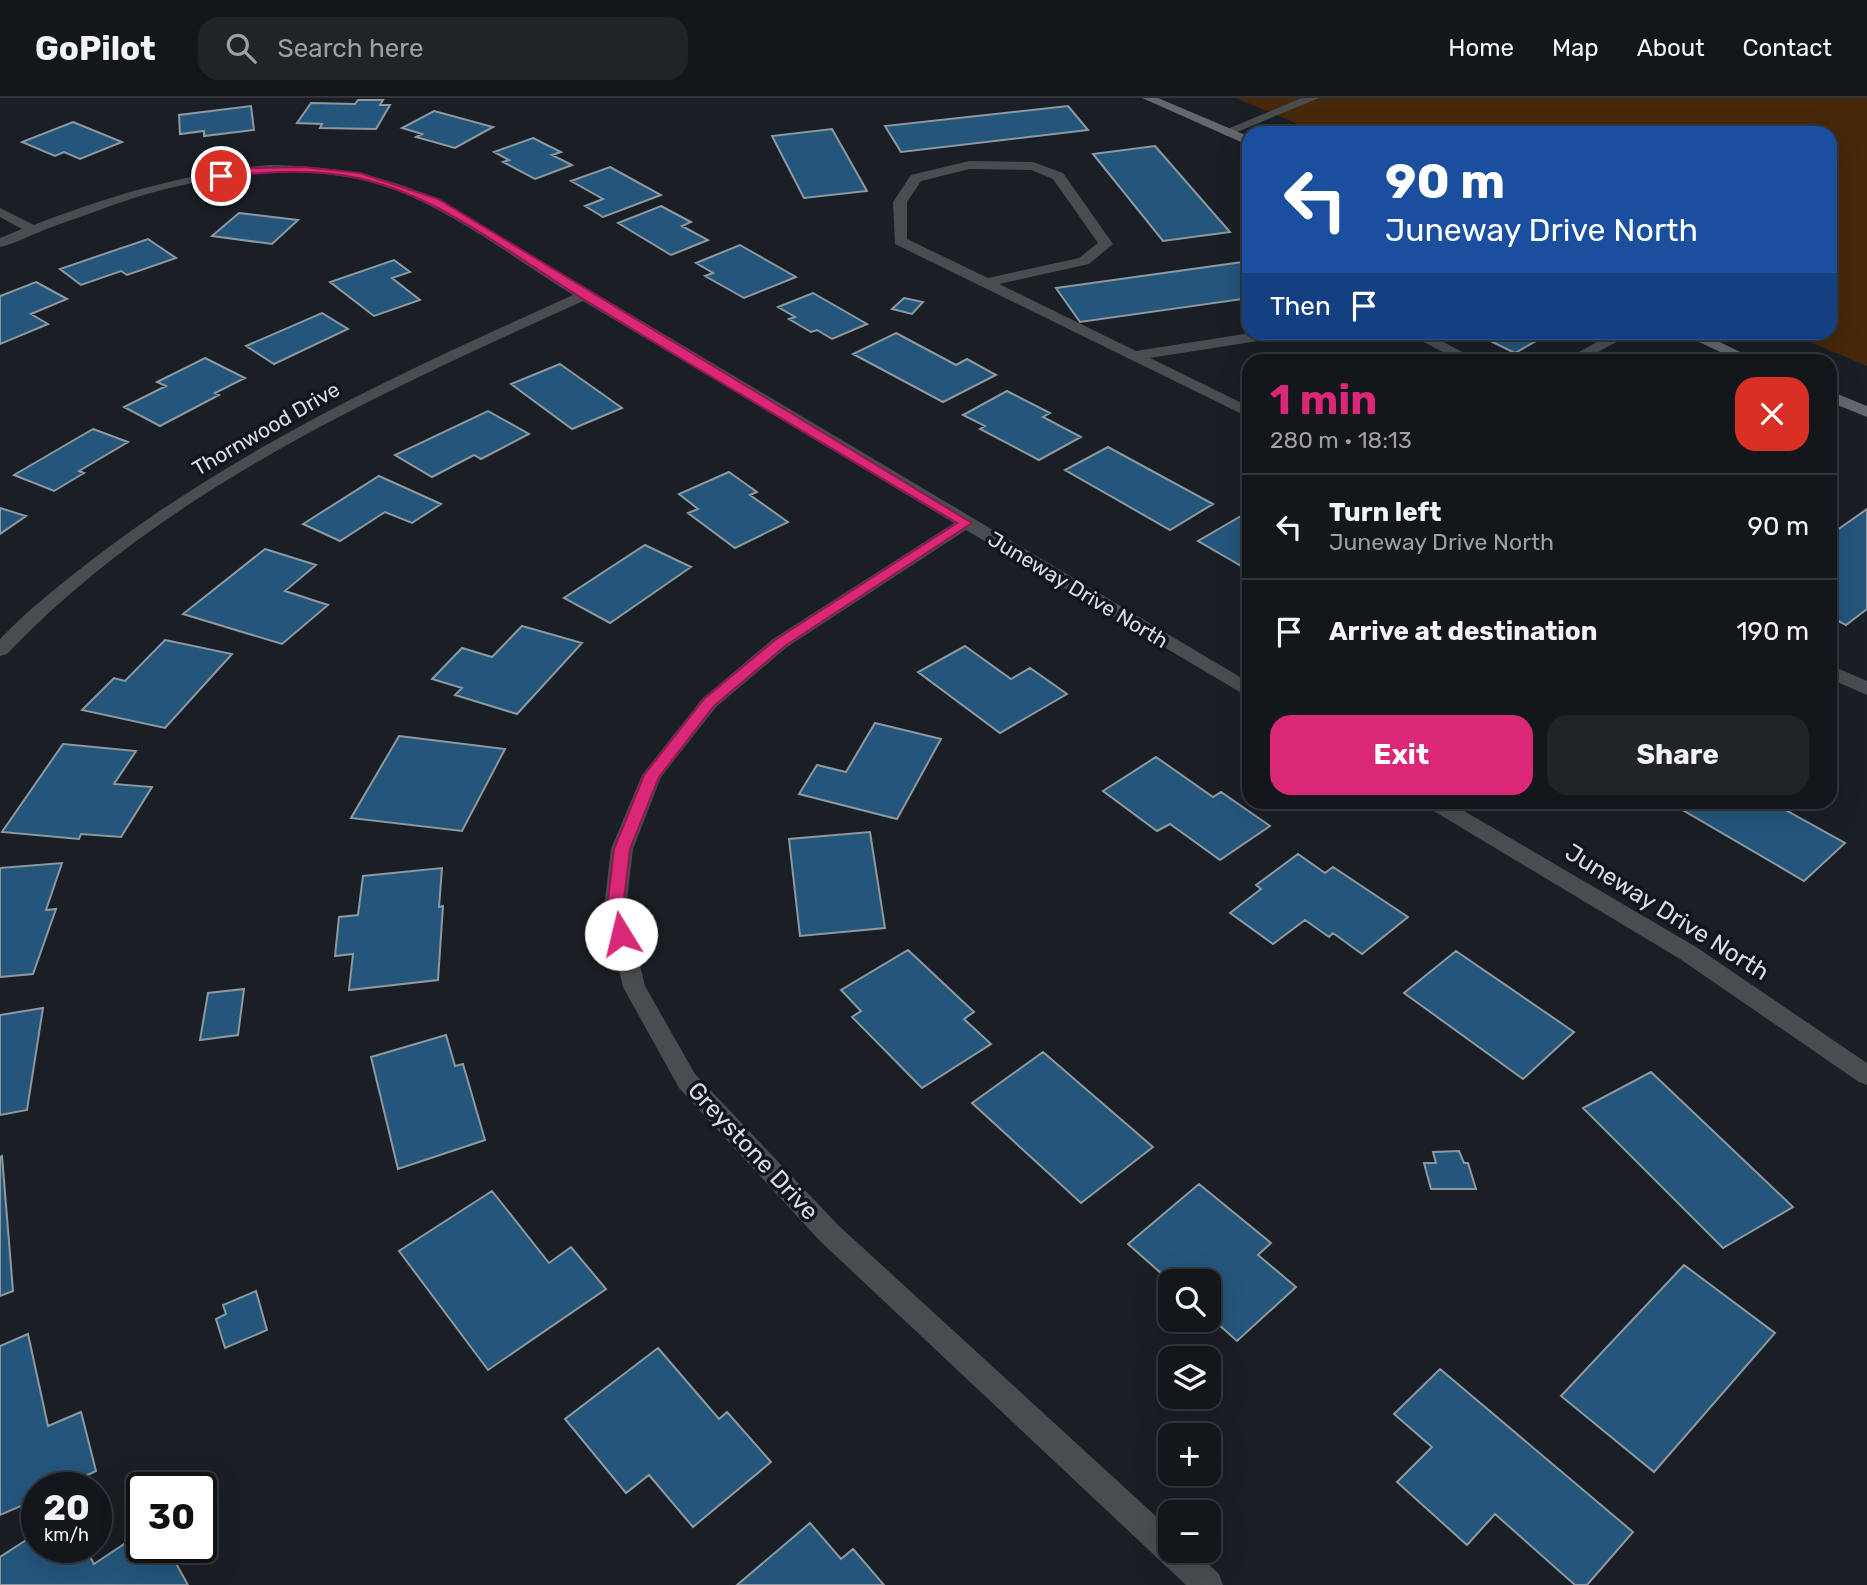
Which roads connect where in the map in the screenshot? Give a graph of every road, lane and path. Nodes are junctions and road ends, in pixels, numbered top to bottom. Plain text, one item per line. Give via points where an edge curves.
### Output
1 (1148, 98) edge
2 (1313, 98) edge
3 (1226, 132) junction
4 (1242, 139) edge
5 (0, 212) edge
6 (33, 230) junction
7 (0, 243) edge
8 (986, 283) junction
9 (584, 295) junction
10 (1242, 339) edge
11 (1428, 340) edge
12 (1612, 340) edge
13 (1703, 340) edge
14 (1457, 354) edge
15 (1584, 354) edge
16 (1735, 354) edge
17 (1133, 356) junction
18 (1837, 399) edge
19 (1242, 409) edge
20 (1867, 412) edge
21 (966, 523) junction
22 (0, 650) edge
23 (1837, 674) edge
24 (1242, 687) edge
25 (1867, 689) edge
26 (1446, 809) edge
27 (1867, 1075) edge
28 (1158, 1538) edge
29 (1185, 1563) edge
30 (1208, 1585) edge

1 - 3 street
2 - 3 street
3 - 4 street
5 - 6 street
6 - 7 street, Juneway Drive North
6 - 9 street, Juneway Drive North via 168,184 247,171 304,170 360,176 434,201
8 - 8 street via 900,241 901,202 916,178 969,165 1033,166 1058,176 1106,243 1084,261
8 - 17 street
9 - 21 street, Juneway Drive North
9 - 22 street, Thornwood Drive via 380,388 239,464 133,535 29,620
10 - 17 street
11 - 14 street
12 - 15 street
13 - 16 street
17 - 19 street
18 - 20 street
21 - 24 street, Juneway Drive North
21 - 28 street, Greystone Drive via 780,643 709,703 652,775 622,849 615,908 634,987 687,1081 829,1233
23 - 25 street
26 - 27 street, Juneway Drive North via 1688,953
29 - 30 street, Greystone Drive

